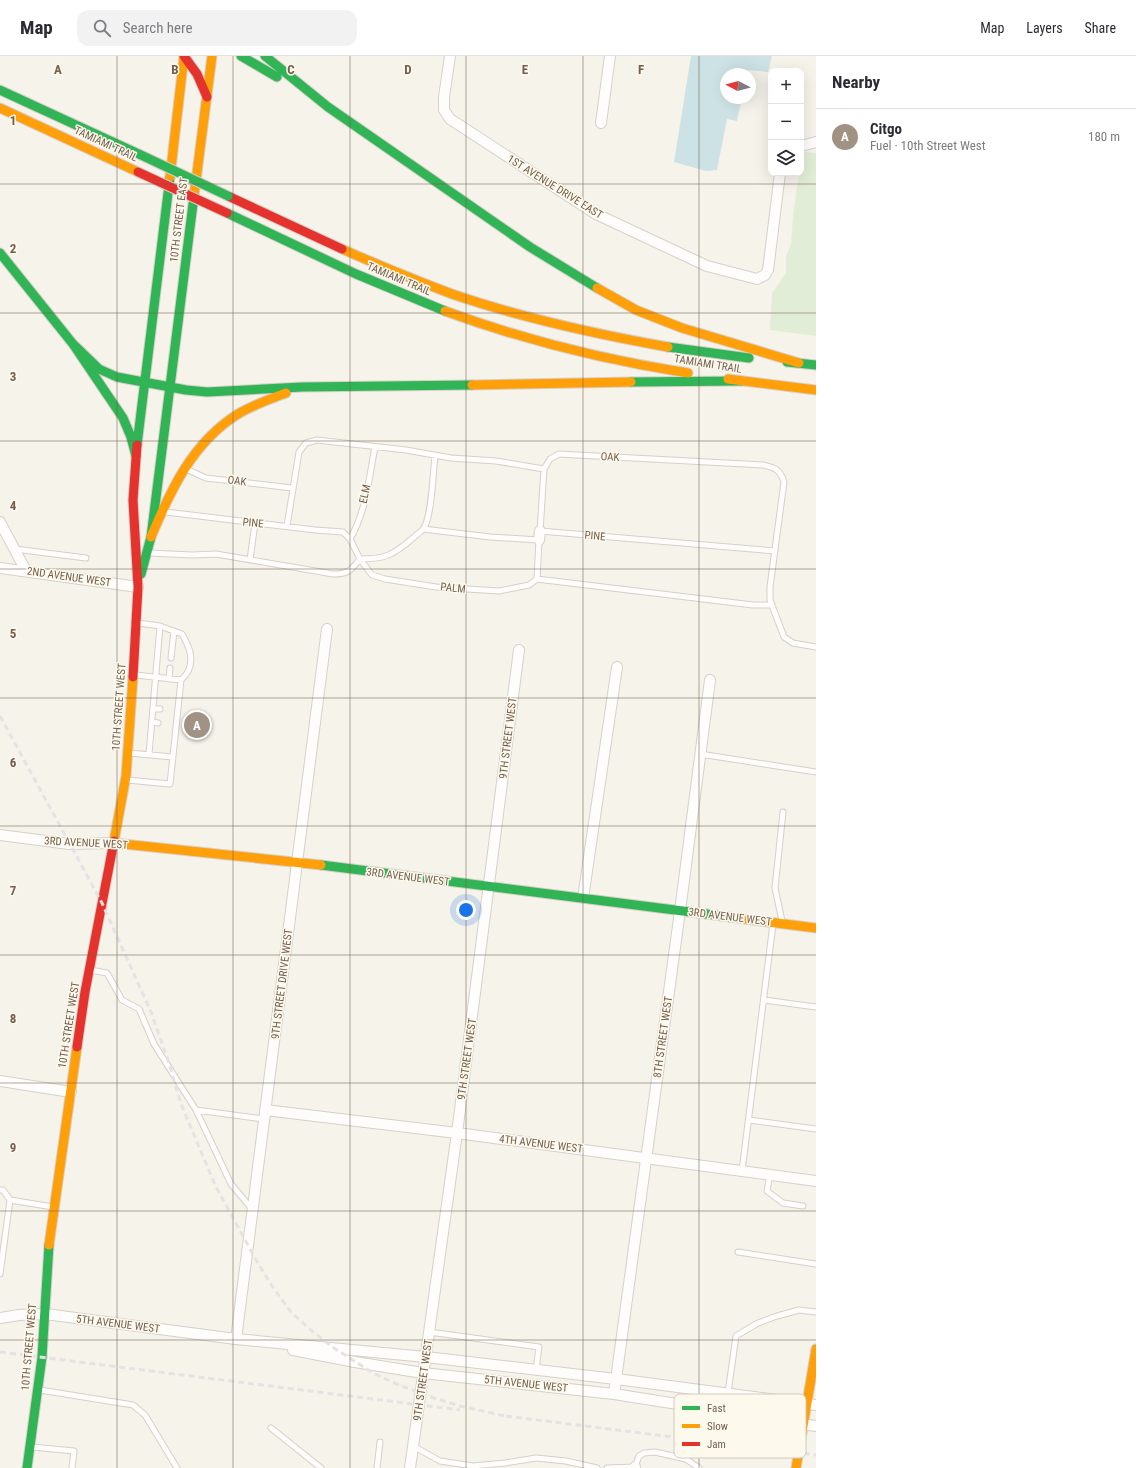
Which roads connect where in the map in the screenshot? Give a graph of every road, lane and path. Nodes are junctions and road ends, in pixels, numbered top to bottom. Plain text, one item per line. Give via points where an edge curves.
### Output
1 (185, 56) edge
2 (212, 56) edge
3 (241, 56) edge
4 (265, 56) edge
5 (450, 56) edge
6 (610, 56) edge
7 (0, 90) edge
8 (207, 97) junction
9 (328, 107) junction
10 (0, 108) edge
11 (601, 123) dead end
12 (816, 142) edge
13 (804, 145) edge
14 (780, 176) edge
15 (0, 253) edge
16 (73, 344) junction
17 (799, 363) junction
18 (816, 366) edge
19 (741, 381) junction
20 (146, 382) junction
21 (170, 387) junction
22 (302, 387) junction
23 (816, 390) edge
24 (375, 447) junction
25 (435, 455) junction
26 (136, 456) junction
27 (184, 468) junction
28 (544, 469) junction
29 (292, 488) junction
30 (158, 511) junction
31 (0, 522) edge
32 (255, 523) junction
33 (287, 526) junction
34 (423, 529) junction
35 (540, 536) junction
36 (350, 539) junction
37 (15, 549) junction
38 (775, 551) junction
39 (147, 553) junction
40 (86, 558) dead end
41 (360, 558) junction
42 (250, 560) junction
43 (0, 568) edge
44 (26, 571) junction
45 (537, 579) junction
46 (138, 587) junction
47 (772, 605) junction
48 (136, 623) junction
49 (160, 626) junction
50 (328, 630) dead end
51 (174, 631) junction
52 (816, 647) edge
53 (519, 650) dead end
54 (171, 658) dead end
55 (170, 668) dead end
56 (617, 668) dead end
57 (133, 675) junction
58 (155, 677) junction
59 (169, 678) junction
60 (181, 680) junction
61 (710, 680) dead end
62 (153, 709) junction
63 (160, 709) dead end
64 (171, 710) dead end
65 (177, 711) junction
66 (152, 722) junction
67 (158, 723) dead end
68 (169, 724) dead end
69 (176, 724) junction
70 (168, 737) dead end
71 (174, 738) junction
72 (128, 753) junction
73 (149, 754) junction
74 (700, 754) junction
75 (173, 757) junction
76 (816, 772) edge
77 (126, 779) junction
78 (783, 812) dead end
79 (0, 835) edge
80 (114, 843) junction
81 (297, 862) junction
82 (490, 887) junction
83 (583, 898) junction
84 (680, 911) junction
85 (773, 923) junction
86 (783, 924) junction
87 (816, 928) edge
88 (89, 970) junction
89 (764, 1000) junction
90 (816, 1006) edge
91 (0, 1082) edge
92 (71, 1092) junction
93 (196, 1110) junction
94 (265, 1114) junction
95 (750, 1120) junction
96 (816, 1129) edge
97 (457, 1133) junction
98 (646, 1158) junction
99 (742, 1171) junction
100 (770, 1174) junction
101 (816, 1180) edge
102 (0, 1190) edge
103 (10, 1200) junction
104 (803, 1206) dead end
105 (54, 1207) junction
106 (252, 1210) junction
107 (738, 1252) dead end
108 (816, 1264) edge
109 (0, 1274) edge
110 (816, 1312) edge
111 (45, 1314) junction
112 (0, 1318) edge
113 (430, 1332) junction
114 (236, 1339) junction
115 (816, 1349) edge
116 (426, 1357) junction
117 (536, 1370) junction
118 (423, 1373) junction
119 (616, 1379) junction
120 (37, 1390) junction
121 (728, 1393) junction
122 (614, 1394) junction
123 (736, 1394) edge
124 (674, 1403) edge
125 (812, 1404) edge
126 (806, 1419) edge
127 (806, 1424) edge
128 (816, 1426) edge
129 (271, 1428) dead end
130 (380, 1442) dead end
131 (30, 1446) junction
132 (413, 1446) junction
133 (674, 1456) edge
134 (682, 1458) edge
135 (798, 1458) edge
136 (635, 1467) edge
137 (27, 1468) edge
138 (72, 1468) edge
139 (178, 1468) edge
140 (321, 1468) edge
141 (377, 1468) edge
142 (410, 1468) edge
143 (597, 1468) edge
144 (607, 1468) edge
145 (699, 1468) edge
146 (796, 1468) edge

1 - 8 main road via 197,74
1 - 20 main road, 10TH STREET EAST
2 - 8 main road, 10TH STREET EAST
3 - 9 main road
4 - 9 main road
5 - 14 street, 1ST AVENUE DRIVE EAST via 444,98 444,110 450,119 596,214 707,266 757,279 765,275 768,270
6 - 11 street
7 - 17 main road, TAMIAMI TRAIL, bridge via 366,259 495,308 582,331 645,343
8 - 21 main road, 10TH STREET EAST
9 - 17 main road via 530,247 636,310 682,328
10 - 19 main road, TAMIAMI TRAIL, bridge via 401,294 486,325 567,349 626,362
12 - 13 street
15 - 16 main road
16 - 20 main road via 99,369 117,377
16 - 26 main road via 123,418
17 - 18 main road, TAMIAMI TRAIL
19 - 22 main road
19 - 23 main road, TAMIAMI TRAIL
20 - 21 main road
20 - 26 main road, 10TH STREET WEST
21 - 22 main road via 207,392
21 - 30 main road
22 - 27 main road via 254,405 229,420 193,454
24 - 25 lane
24 - 29 lane via 317,440 306,443 299,452
24 - 36 lane, ELM via 358,526
25 - 28 lane
25 - 34 lane via 427,520
26 - 46 main road, 10TH STREET WEST via 133,500
27 - 29 lane, OAK via 206,478
27 - 30 main road
28 - 35 lane
28 - 38 lane, OAK via 550,459 559,454 763,465 774,468 782,474 784,482
29 - 33 lane
30 - 32 lane, PINE
30 - 39 main road, 10TH STREET WEST
31 - 37 street
32 - 33 lane, PINE
32 - 42 lane
33 - 36 lane, PINE via 342,532
34 - 35 lane, PINE via 490,537
34 - 41 lane via 398,551 377,559
35 - 38 lane, PINE
35 - 45 lane
36 - 41 lane, PALM
37 - 40 lane
37 - 44 street
38 - 47 lane via 770,587
39 - 42 lane via 216,554
39 - 46 main road, 10TH STREET WEST
41 - 42 lane via 352,569 344,574
41 - 45 lane, PALM via 372,575 404,583 499,592 529,585
43 - 44 street, 2ND AVENUE WEST
44 - 46 street, 2ND AVENUE WEST
45 - 47 lane via 753,605
46 - 48 main road, 10TH STREET WEST
47 - 52 lane via 784,637 793,643
48 - 49 lane
48 - 57 main road, 10TH STREET WEST
49 - 51 lane
49 - 58 lane
50 - 81 street, 9TH STREET DRIVE WEST
51 - 54 lane
51 - 60 lane via 182,634 191,654 189,669
53 - 82 street, 9TH STREET WEST
55 - 59 lane
56 - 83 street
57 - 58 lane
57 - 72 main road, 10TH STREET WEST
58 - 59 lane
58 - 62 lane
59 - 60 lane
60 - 65 lane
61 - 74 street, 8TH STREET WEST
62 - 63 lane
62 - 66 lane
64 - 65 lane
65 - 69 lane
66 - 67 lane
66 - 73 lane via 154,736
68 - 69 lane
69 - 71 lane
70 - 71 lane
71 - 75 lane
72 - 73 lane
72 - 77 main road, 10TH STREET WEST
73 - 75 lane
74 - 76 lane
74 - 84 street, 8TH STREET WEST
75 - 77 lane via 170,784
77 - 80 main road, 10TH STREET WEST
78 - 86 lane via 775,888
79 - 80 street, 3RD AVENUE WEST via 69,844
80 - 81 main road, 3RD AVENUE WEST
80 - 88 main road, 10TH STREET WEST
81 - 82 main road, 3RD AVENUE WEST
81 - 94 street, 9TH STREET DRIVE WEST
82 - 83 main road, 3RD AVENUE WEST
82 - 97 street, 9TH STREET WEST
83 - 84 main road, 3RD AVENUE WEST
84 - 85 main road, 3RD AVENUE WEST
84 - 98 street, 8TH STREET WEST
85 - 86 main road, 3RD AVENUE WEST
85 - 89 lane
86 - 87 main road, 3RD AVENUE WEST
88 - 92 main road, 10TH STREET WEST
88 - 93 lane via 107,973 122,1000 139,1009 154,1044
89 - 90 lane
89 - 95 lane
91 - 92 street
92 - 105 main road, 10TH STREET WEST
93 - 94 lane
93 - 106 lane via 231,1184
94 - 97 street, 4TH AVENUE WEST
94 - 106 street, 9TH STREET DRIVE WEST
95 - 96 lane
95 - 99 lane
97 - 98 street, 4TH AVENUE WEST
97 - 113 street, 9TH STREET WEST
98 - 99 street, 4TH AVENUE WEST
98 - 119 street, 8TH STREET WEST
99 - 100 street, 4TH AVENUE WEST
100 - 101 street, 4TH AVENUE WEST
100 - 104 lane via 767,1191 783,1203
102 - 103 lane via 3,1190
103 - 105 lane
103 - 109 lane
105 - 111 main road, 10TH STREET WEST
106 - 114 street, 9TH STREET DRIVE WEST
107 - 108 lane
110 - 121 lane via 799,1310 777,1316 758,1323 736,1336
111 - 112 street, 5TH AVENUE WEST
111 - 114 street, 5TH AVENUE WEST
111 - 120 main road, 10TH STREET WEST
113 - 116 street, 9TH STREET WEST
113 - 117 lane via 539,1347
114 - 116 street, 5TH AVENUE WEST
114 - 118 street, 5TH AVENUE WEST
115 - 125 main road
116 - 117 street, 5TH AVENUE WEST
116 - 118 street, 9TH STREET WEST
117 - 119 street, 5TH AVENUE WEST
118 - 122 street, 5TH AVENUE WEST
118 - 132 street, 9TH STREET WEST
119 - 121 street, 5TH AVENUE WEST
119 - 122 street, 8TH STREET WEST
120 - 131 main road, 10TH STREET WEST
120 - 139 lane via 133,1405 145,1415
121 - 123 street, 5TH AVENUE WEST
122 - 124 street, 5TH AVENUE WEST
125 - 126 main road
127 - 128 street, 5TH AVENUE WEST
129 - 140 lane
130 - 141 lane
131 - 137 main road, 10TH STREET WEST
131 - 138 lane via 74,1452
132 - 142 street, 9TH STREET WEST
132 - 143 lane via 440,1462 473,1466 536,1458
133 - 136 lane via 655,1452 644,1453 639,1456
134 - 145 lane
135 - 146 main road
136 - 144 lane

